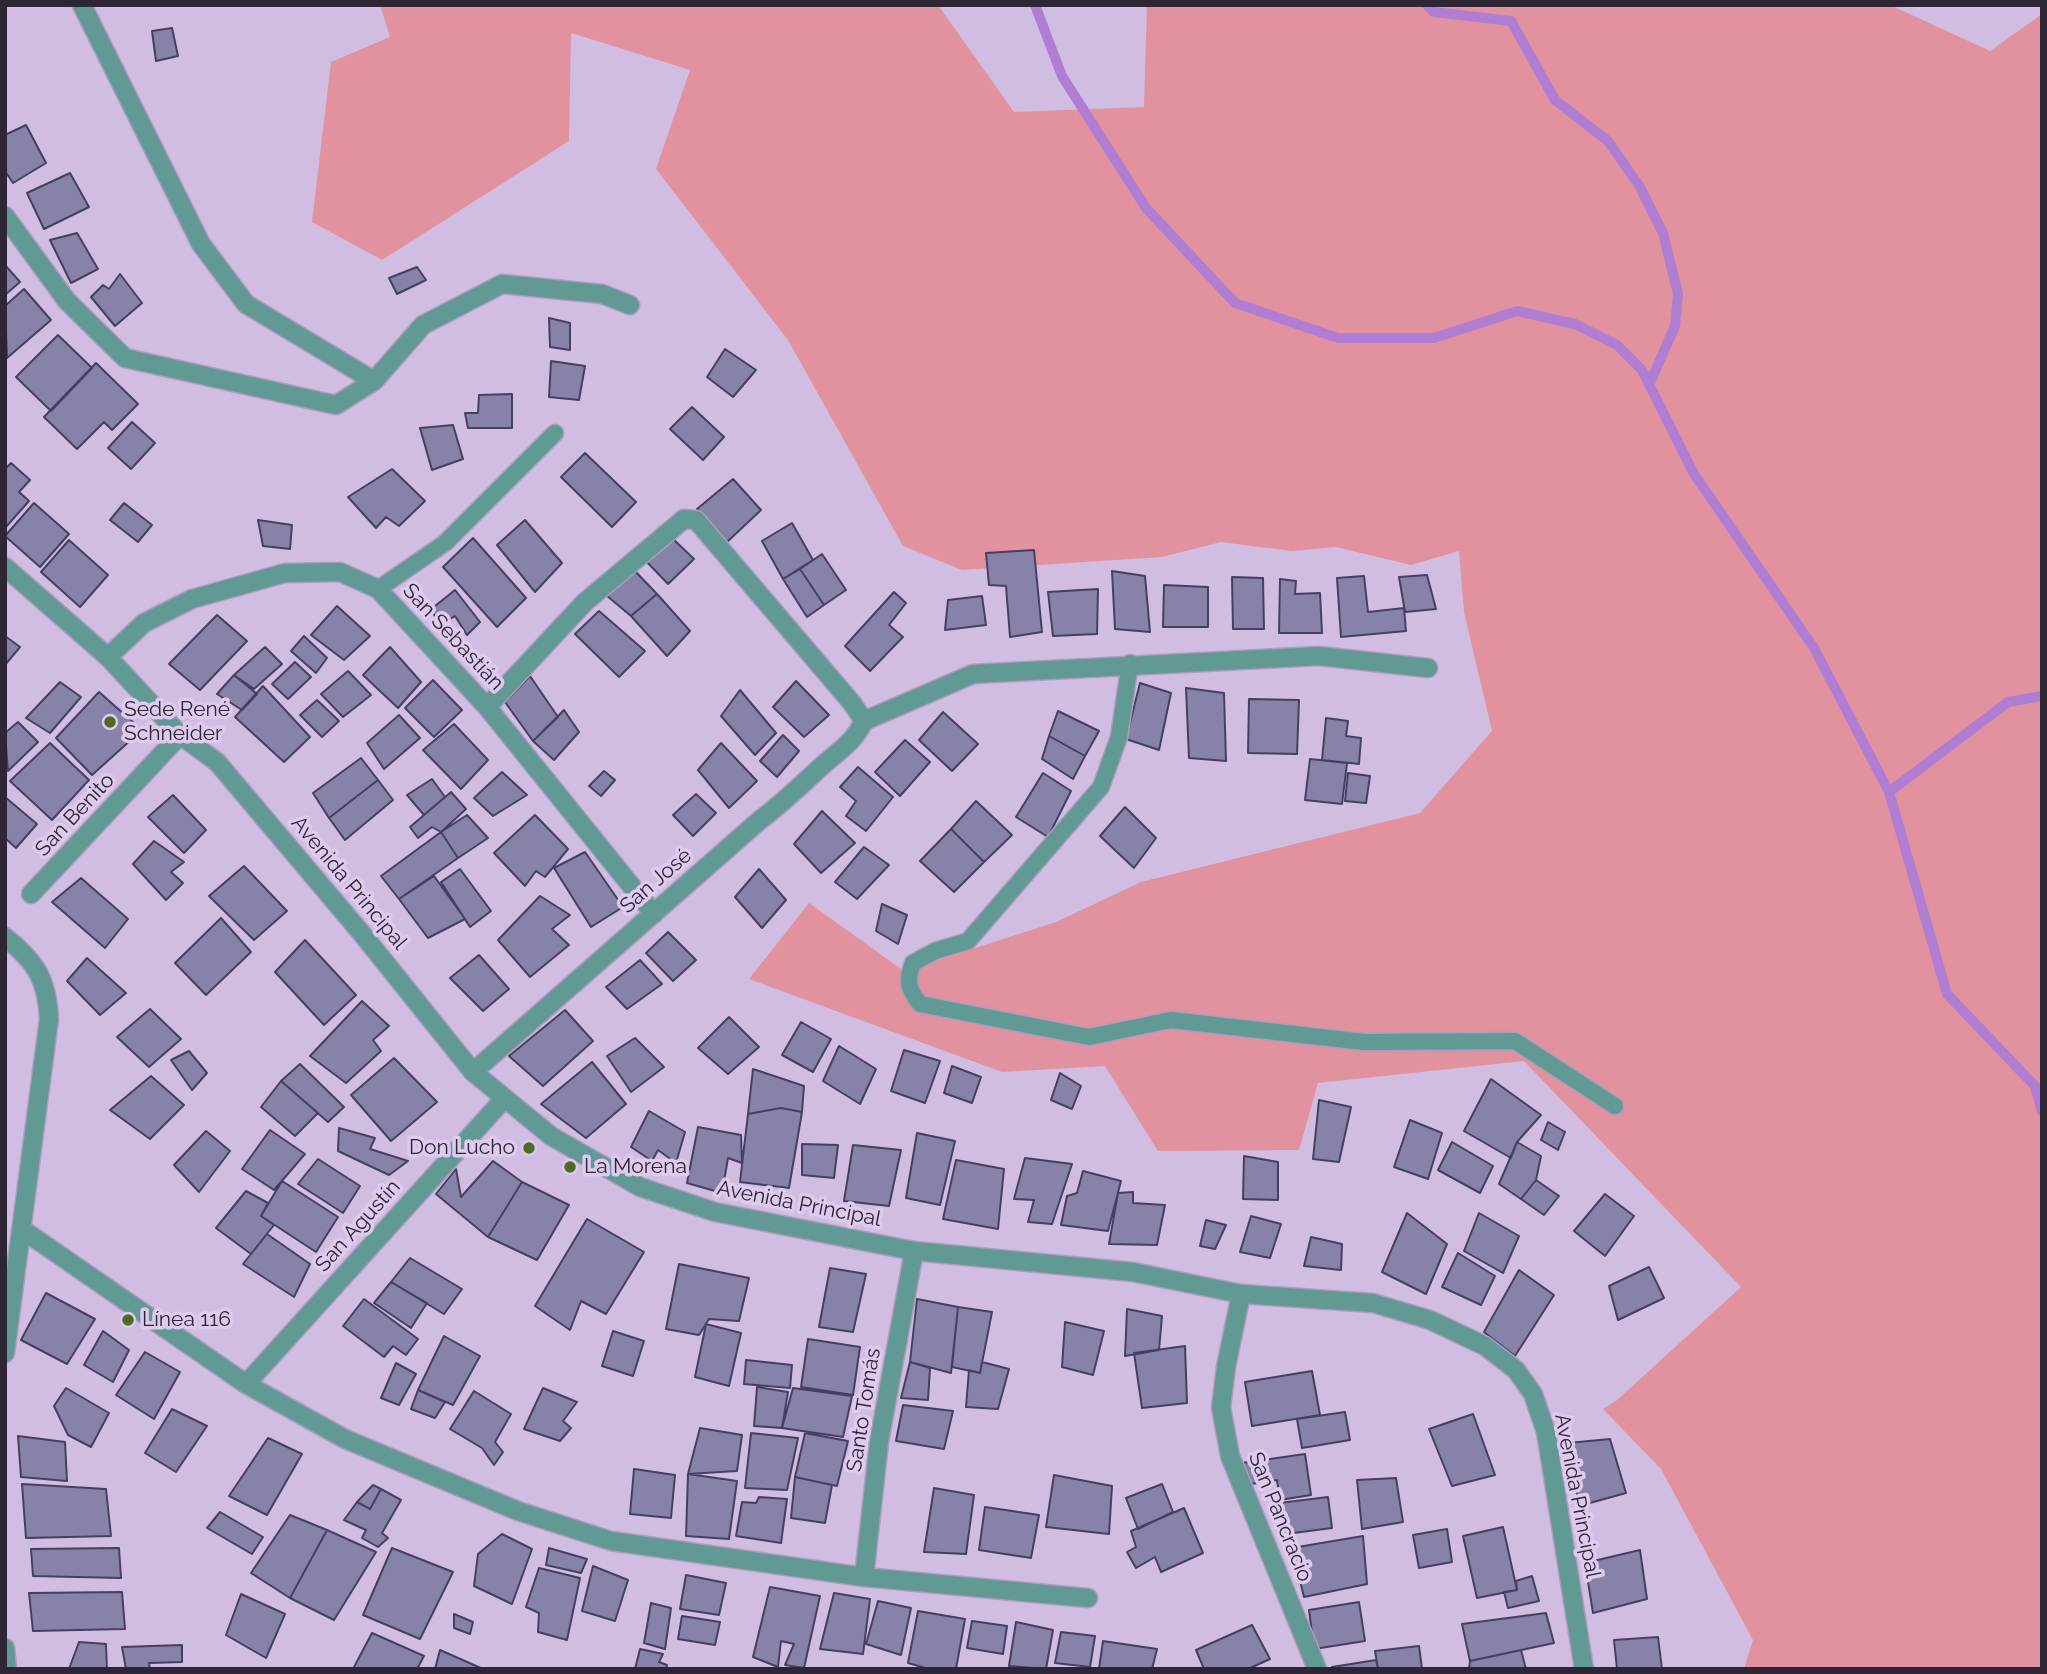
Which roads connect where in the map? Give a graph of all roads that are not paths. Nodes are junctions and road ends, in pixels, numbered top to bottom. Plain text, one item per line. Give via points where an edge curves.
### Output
1 (82, 5) edge
2 (5, 216) edge
3 (630, 305) dead end
4 (374, 381) junction
5 (555, 433) dead end
6 (5, 567) edge
7 (378, 589) junction
8 (108, 657) junction
9 (1130, 663) junction
10 (1428, 668) dead end
11 (487, 707) junction
12 (864, 721) junction
13 (180, 735) junction
14 (31, 894) dead end
15 (654, 914) junction
16 (5, 937) edge
17 (473, 1072) junction
18 (503, 1100) junction
19 (1615, 1106) dead end
20 (23, 1230) junction
21 (914, 1251) junction
22 (1241, 1294) junction
23 (5, 1353) edge
24 (246, 1384) junction
25 (864, 1577) junction
26 (1088, 1598) dead end
27 (5, 1648) edge
28 (7, 1669) edge
29 (1317, 1669) edge
30 (1584, 1669) edge

1 - 4 street via 201,244 246,304
2 - 4 street via 67,301 125,358 336,405
3 - 4 street via 602,294 502,284 423,325
5 - 7 lane via 445,543
6 - 8 street, Avenida Principal
7 - 8 street, San Sebastián via 340,572 285,573 192,599 144,623
7 - 11 street, San Sebastián
8 - 13 street, Avenida Principal
9 - 10 street via 1319,656
9 - 12 street via 973,674
9 - 19 lane via 1119,737 1101,787 968,941 913,963 907,979 920,1004 1088,1037 1171,1020 1364,1042 1515,1041
11 - 12 street via 585,602 684,519 696,520
11 - 15 street, San Sebastián
12 - 15 street, San José via 855,739 799,791
13 - 14 street, San Benito
13 - 17 street, Avenida Principal via 217,762
15 - 17 street, San José
16 - 20 street via 31,961 48,993 49,1019
17 - 18 street, Avenida Principal
18 - 21 street, Avenida Principal via 551,1136 640,1188 715,1212
18 - 24 street, San Agustín
20 - 23 street
20 - 24 street
21 - 22 street, Avenida Principal via 1133,1272
21 - 25 street, Santo Tomás via 879,1442
22 - 29 street, San Pancracio via 1221,1407 1230,1456
22 - 30 street, Avenida Principal via 1373,1303 1430,1320 1485,1346 1516,1370 1533,1394 1546,1432
24 - 25 street via 345,1439 518,1511 611,1541
25 - 26 street
27 - 28 street

